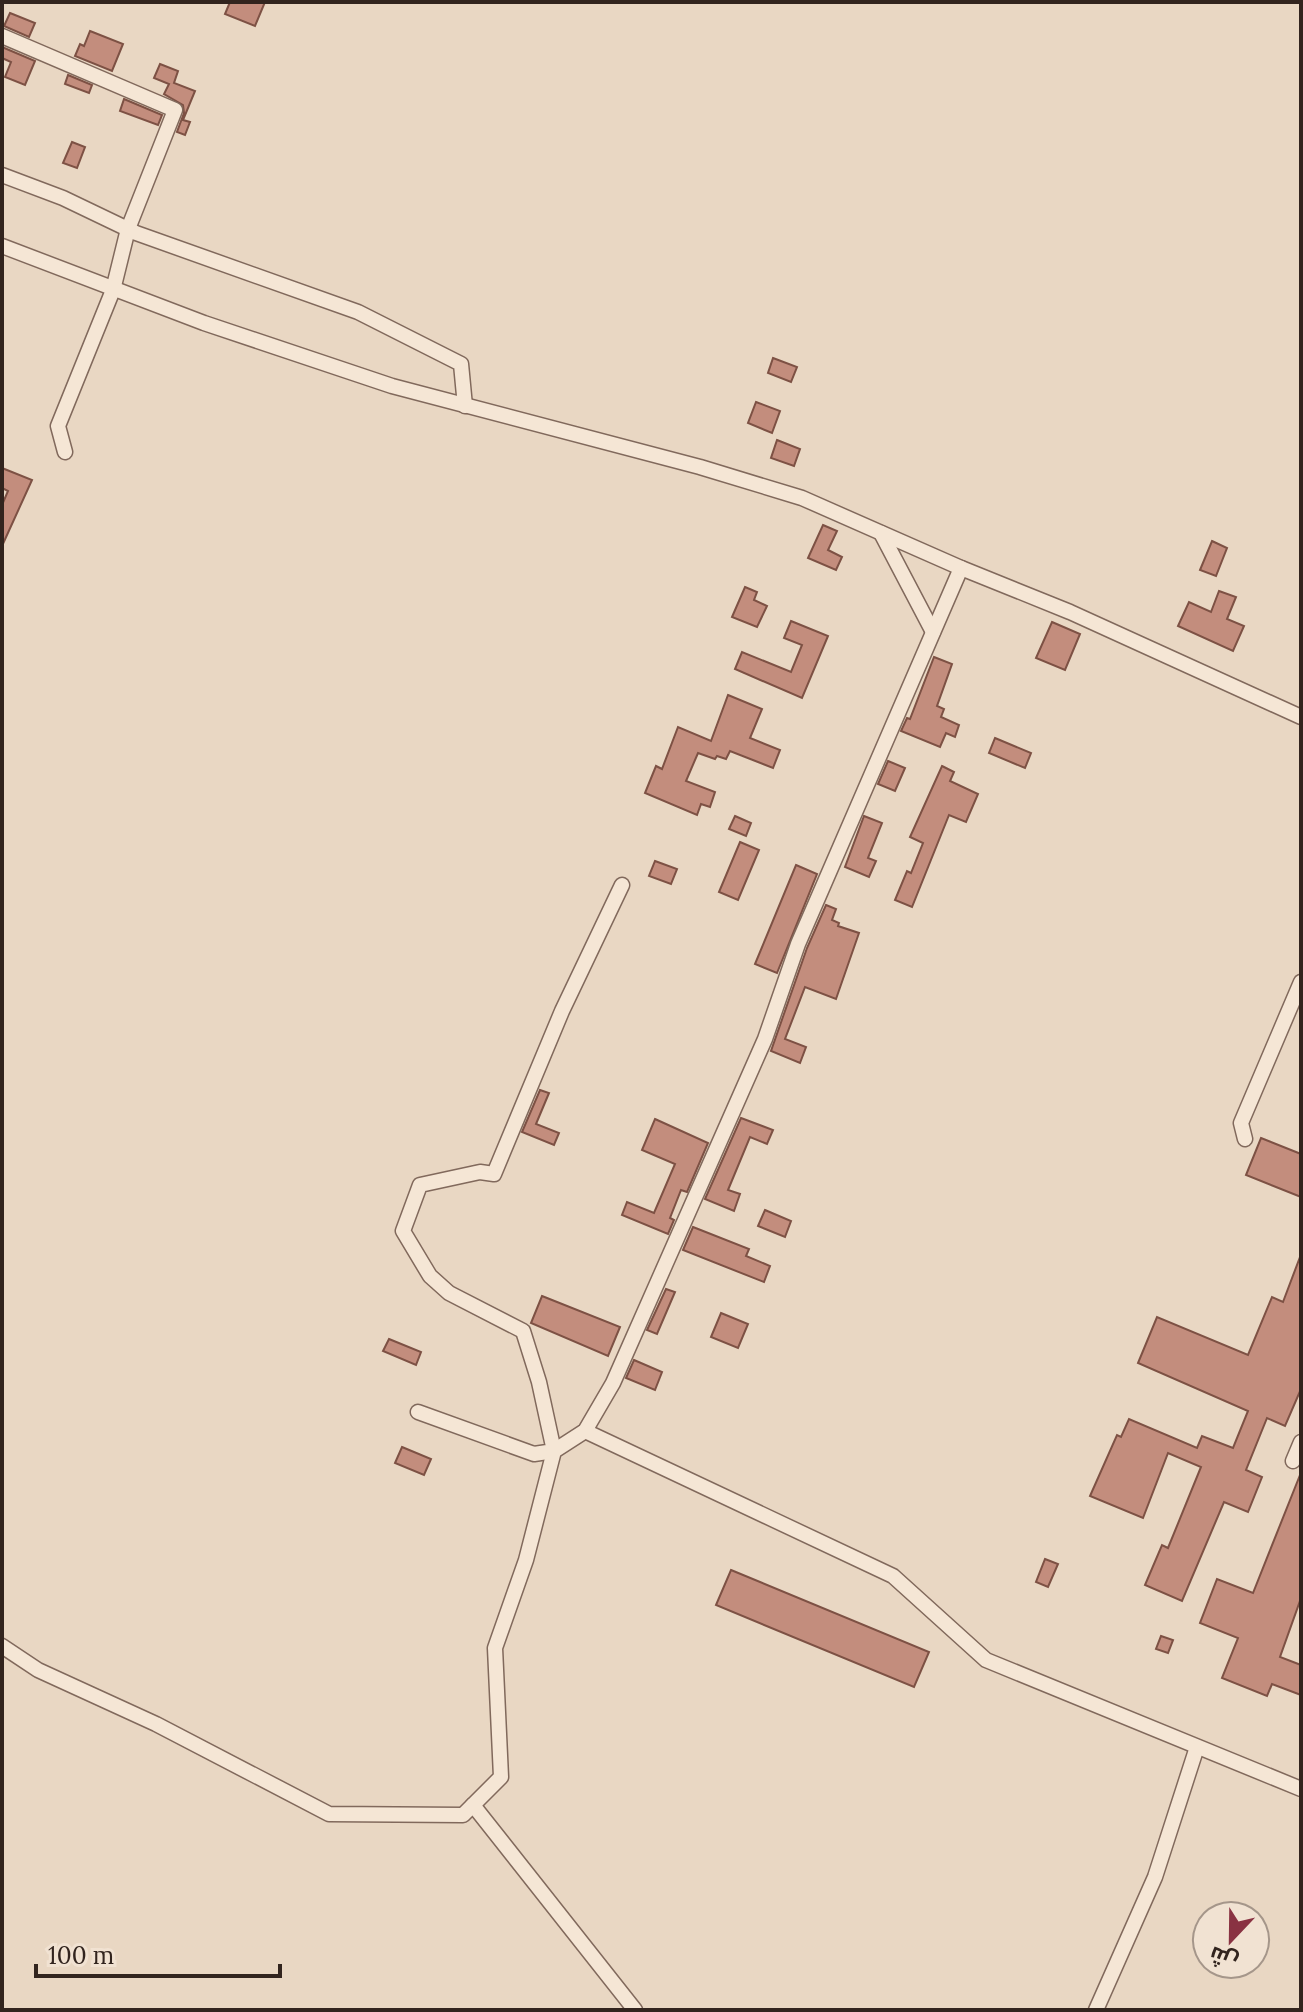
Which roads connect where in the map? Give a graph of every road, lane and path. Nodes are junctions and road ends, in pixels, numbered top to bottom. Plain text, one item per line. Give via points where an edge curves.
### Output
1 (2, 36) edge
2 (2, 175) edge
3 (128, 229) junction
4 (2, 246) edge
5 (113, 290) junction
6 (465, 406) junction
7 (65, 452) dead end
8 (881, 533) junction
9 (961, 568) junction
10 (933, 632) junction
11 (1301, 717) edge
12 (622, 885) dead end
13 (1301, 982) edge
14 (1245, 1139) dead end
15 (418, 1412) dead end
16 (585, 1431) junction
17 (1301, 1442) edge
18 (554, 1451) junction
19 (1293, 1461) dead end
20 (2, 1646) edge
21 (1197, 1747) junction
22 (1301, 1789) edge
23 (473, 1805) junction
24 (635, 2010) edge
25 (1096, 2010) edge

1 - 3 street via 175,110
2 - 3 street
3 - 5 street
3 - 6 street via 358,312 461,364
4 - 5 street
5 - 6 street
5 - 7 street via 58,426
6 - 8 street via 802,498
8 - 9 street
8 - 10 street
9 - 10 street
9 - 11 street
10 - 16 street via 798,944 765,1039 613,1383
12 - 18 street via 494,1174 480,1172 420,1185 403,1231 430,1276 449,1293 523,1331
13 - 14 street via 1241,1123
15 - 18 street via 534,1454
16 - 18 street
16 - 21 street via 893,1576 986,1660
17 - 19 street
18 - 23 street via 526,1560 495,1648 501,1777
20 - 23 street via 38,1670 329,1814 463,1815
21 - 22 street
21 - 25 street via 1155,1877
23 - 24 street

